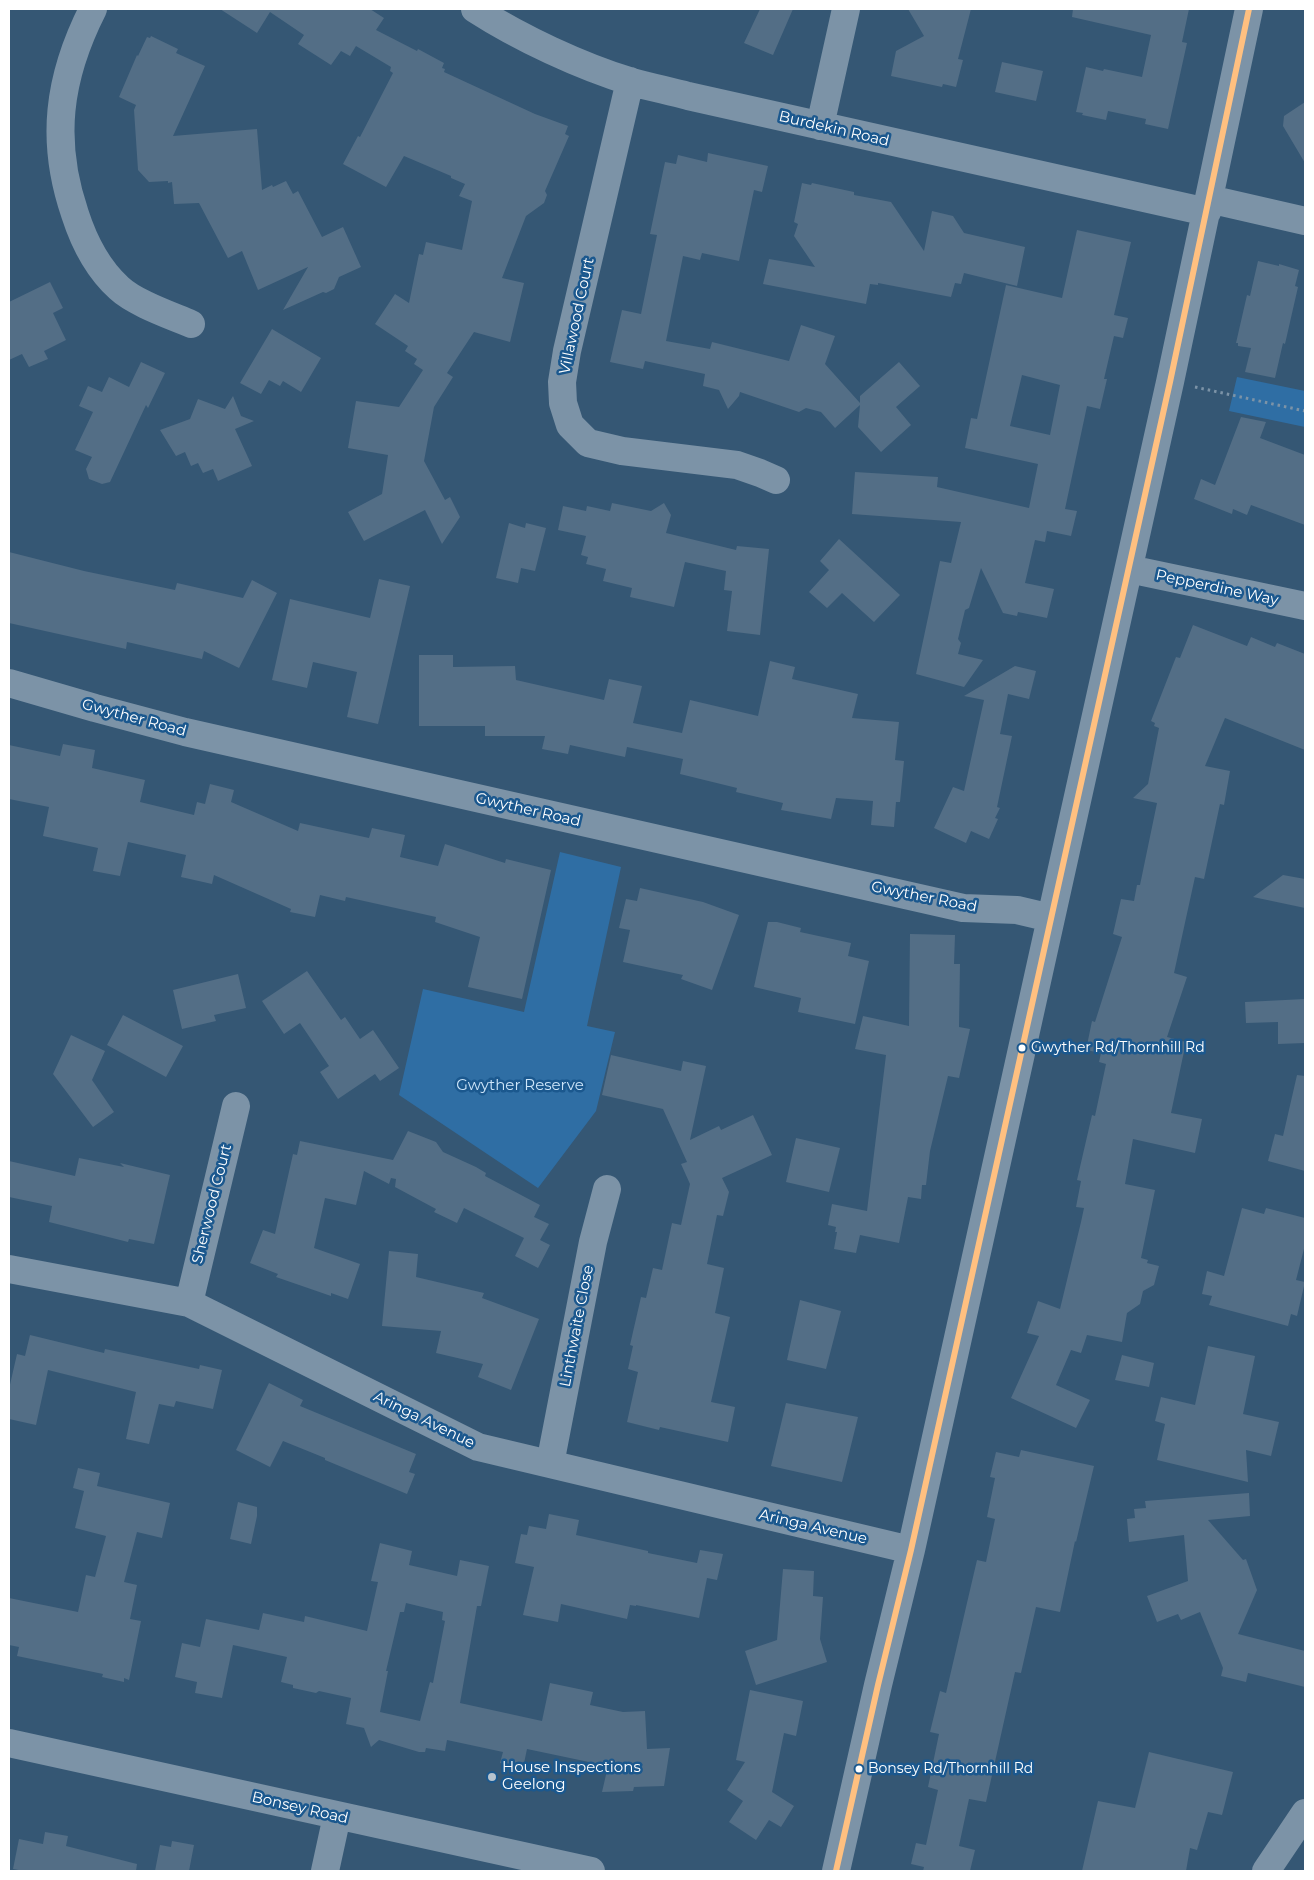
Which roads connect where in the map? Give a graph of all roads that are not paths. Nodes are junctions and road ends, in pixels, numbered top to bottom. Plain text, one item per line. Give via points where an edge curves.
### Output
1 (93, 9) edge
2 (475, 9) edge
3 (846, 9) edge
4 (1249, 9) edge
5 (630, 81) junction
6 (820, 126) junction
7 (1208, 205) junction
8 (1305, 221) edge
9 (191, 324) dead end
10 (776, 480) dead end
11 (1129, 569) junction
12 (1305, 606) edge
13 (9, 683) edge
14 (1052, 918) junction
15 (236, 1106) dead end
16 (607, 1189) dead end
17 (9, 1270) edge
18 (189, 1303) junction
19 (550, 1464) junction
20 (911, 1550) junction
21 (9, 1743) edge
22 (1305, 1813) edge
23 (337, 1816) junction
24 (325, 1871) edge
25 (591, 1871) edge
26 (836, 1871) edge
27 (1266, 1871) edge

1 - 9 street via 70,63 62,100 59,128 68,196 86,244 102,271 121,290
2 - 5 street, Burdekin Road via 564,56
3 - 6 street
4 - 7 street
5 - 6 street, Burdekin Road
5 - 10 street, Villawood Court via 567,351 562,382 563,403 570,425 588,443 622,451 738,466
6 - 7 street, Burdekin Road
7 - 8 street, Burdekin Road
7 - 11 street
11 - 12 street, Pepperdine Way
11 - 14 street
13 - 14 street, Gwyther Road via 185,732 963,908 1017,910
14 - 20 street
15 - 18 street, Sherwood Court
16 - 19 street, Linthwaite Close via 593,1242
17 - 18 street, Aringa Avenue
18 - 19 street, Aringa Avenue via 478,1447
19 - 20 street, Aringa Avenue
20 - 26 street
21 - 23 street, Bonsey Road
22 - 27 street
23 - 24 street
23 - 25 street, Bonsey Road

